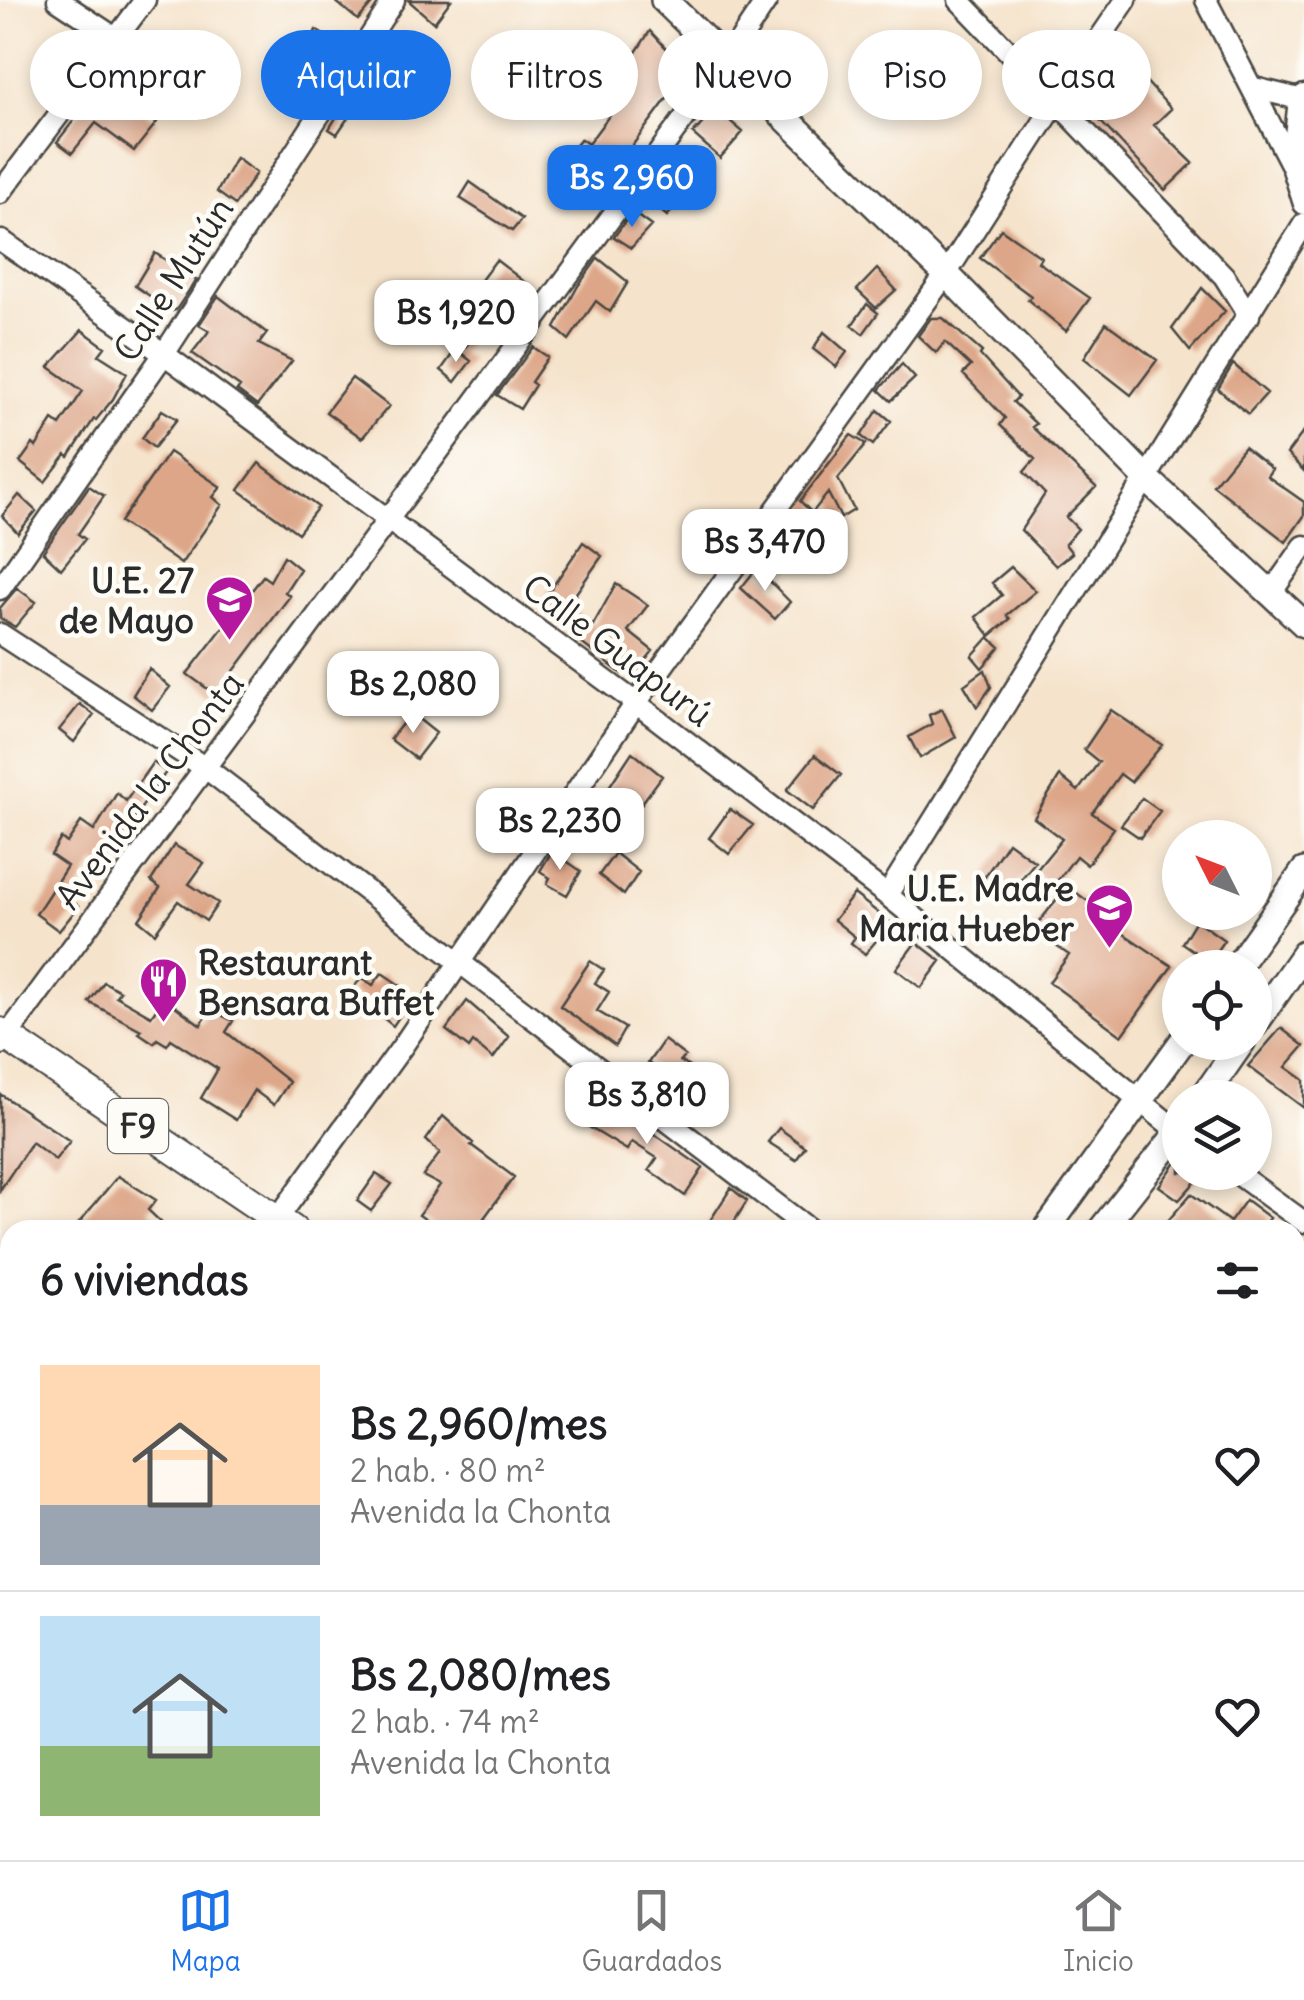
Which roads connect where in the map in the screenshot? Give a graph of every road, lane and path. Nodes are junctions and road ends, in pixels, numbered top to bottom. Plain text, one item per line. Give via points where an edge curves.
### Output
1 (58, 0) edge
2 (145, 0) edge
3 (394, 0) edge
4 (664, 0) edge
5 (767, 0) edge
6 (960, 0) edge
7 (1126, 0) edge
8 (1206, 0) edge
9 (104, 30) edge
10 (122, 30) edge
11 (693, 30) edge
12 (747, 30) edge
13 (1105, 30) edge
14 (1002, 44) edge
15 (1254, 88) junction
16 (1302, 97) edge
17 (46, 120) edge
18 (683, 120) edge
19 (785, 120) edge
20 (1044, 120) edge
21 (1074, 120) edge
22 (8, 165) edge
23 (1292, 166) junction
24 (0, 193) edge
25 (1304, 204) edge
26 (1304, 224) edge
27 (1, 240) edge
28 (946, 274) junction
29 (1249, 316) junction
30 (164, 354) junction
31 (1146, 478) junction
32 (390, 521) junction
33 (1304, 546) edge
34 (0, 589) edge
35 (1271, 594) junction
36 (1304, 624) edge
37 (0, 634) edge
38 (636, 703) junction
39 (206, 768) junction
40 (1304, 871) edge
41 (887, 895) junction
42 (1249, 950) edge
43 (1304, 954) edge
44 (460, 963) junction
45 (1272, 1000) edge
46 (2, 1038) edge
47 (1169, 1060) edge
48 (1140, 1102) junction
49 (1162, 1118) edge
50 (1162, 1154) edge
51 (1260, 1190) edge
52 (270, 1220) edge
53 (283, 1220) edge
54 (797, 1220) edge
55 (1053, 1220) edge
56 (1109, 1220) edge
57 (1301, 1220) edge

1 - 9 street
2 - 10 street
3 - 30 street, Calle Mutún
4 - 11 main road
5 - 12 street, Avenida la Chonta
6 - 14 street
7 - 13 street
8 - 15 street
15 - 16 street
15 - 23 street
16 - 23 street
17 - 22 street
18 - 32 street, Avenida la Chonta
19 - 28 main road
20 - 28 street
21 - 29 street via 1224,276
22 - 24 street
23 - 25 street
26 - 29 street
27 - 30 street, Calle Guapurú
28 - 31 main road
28 - 38 street
29 - 31 street
30 - 32 street, Calle Guapurú
30 - 34 street, Calle Mutún
31 - 35 main road
31 - 41 street
32 - 38 street, Calle Guapurú
32 - 39 street, Avenida la Chonta
33 - 35 street
35 - 36 main road
37 - 39 street
38 - 41 street, Calle Guapurú
38 - 44 street
39 - 44 street
39 - 46 street, Avenida la Chonta
40 - 42 main road
41 - 48 street, Calle Guapurú
43 - 45 main road
44 - 53 street
44 - 54 street
46 - 52 highway, F9
47 - 48 main road
48 - 49 street, Calle Guapurú
48 - 55 main road
50 - 56 main road
51 - 57 street

